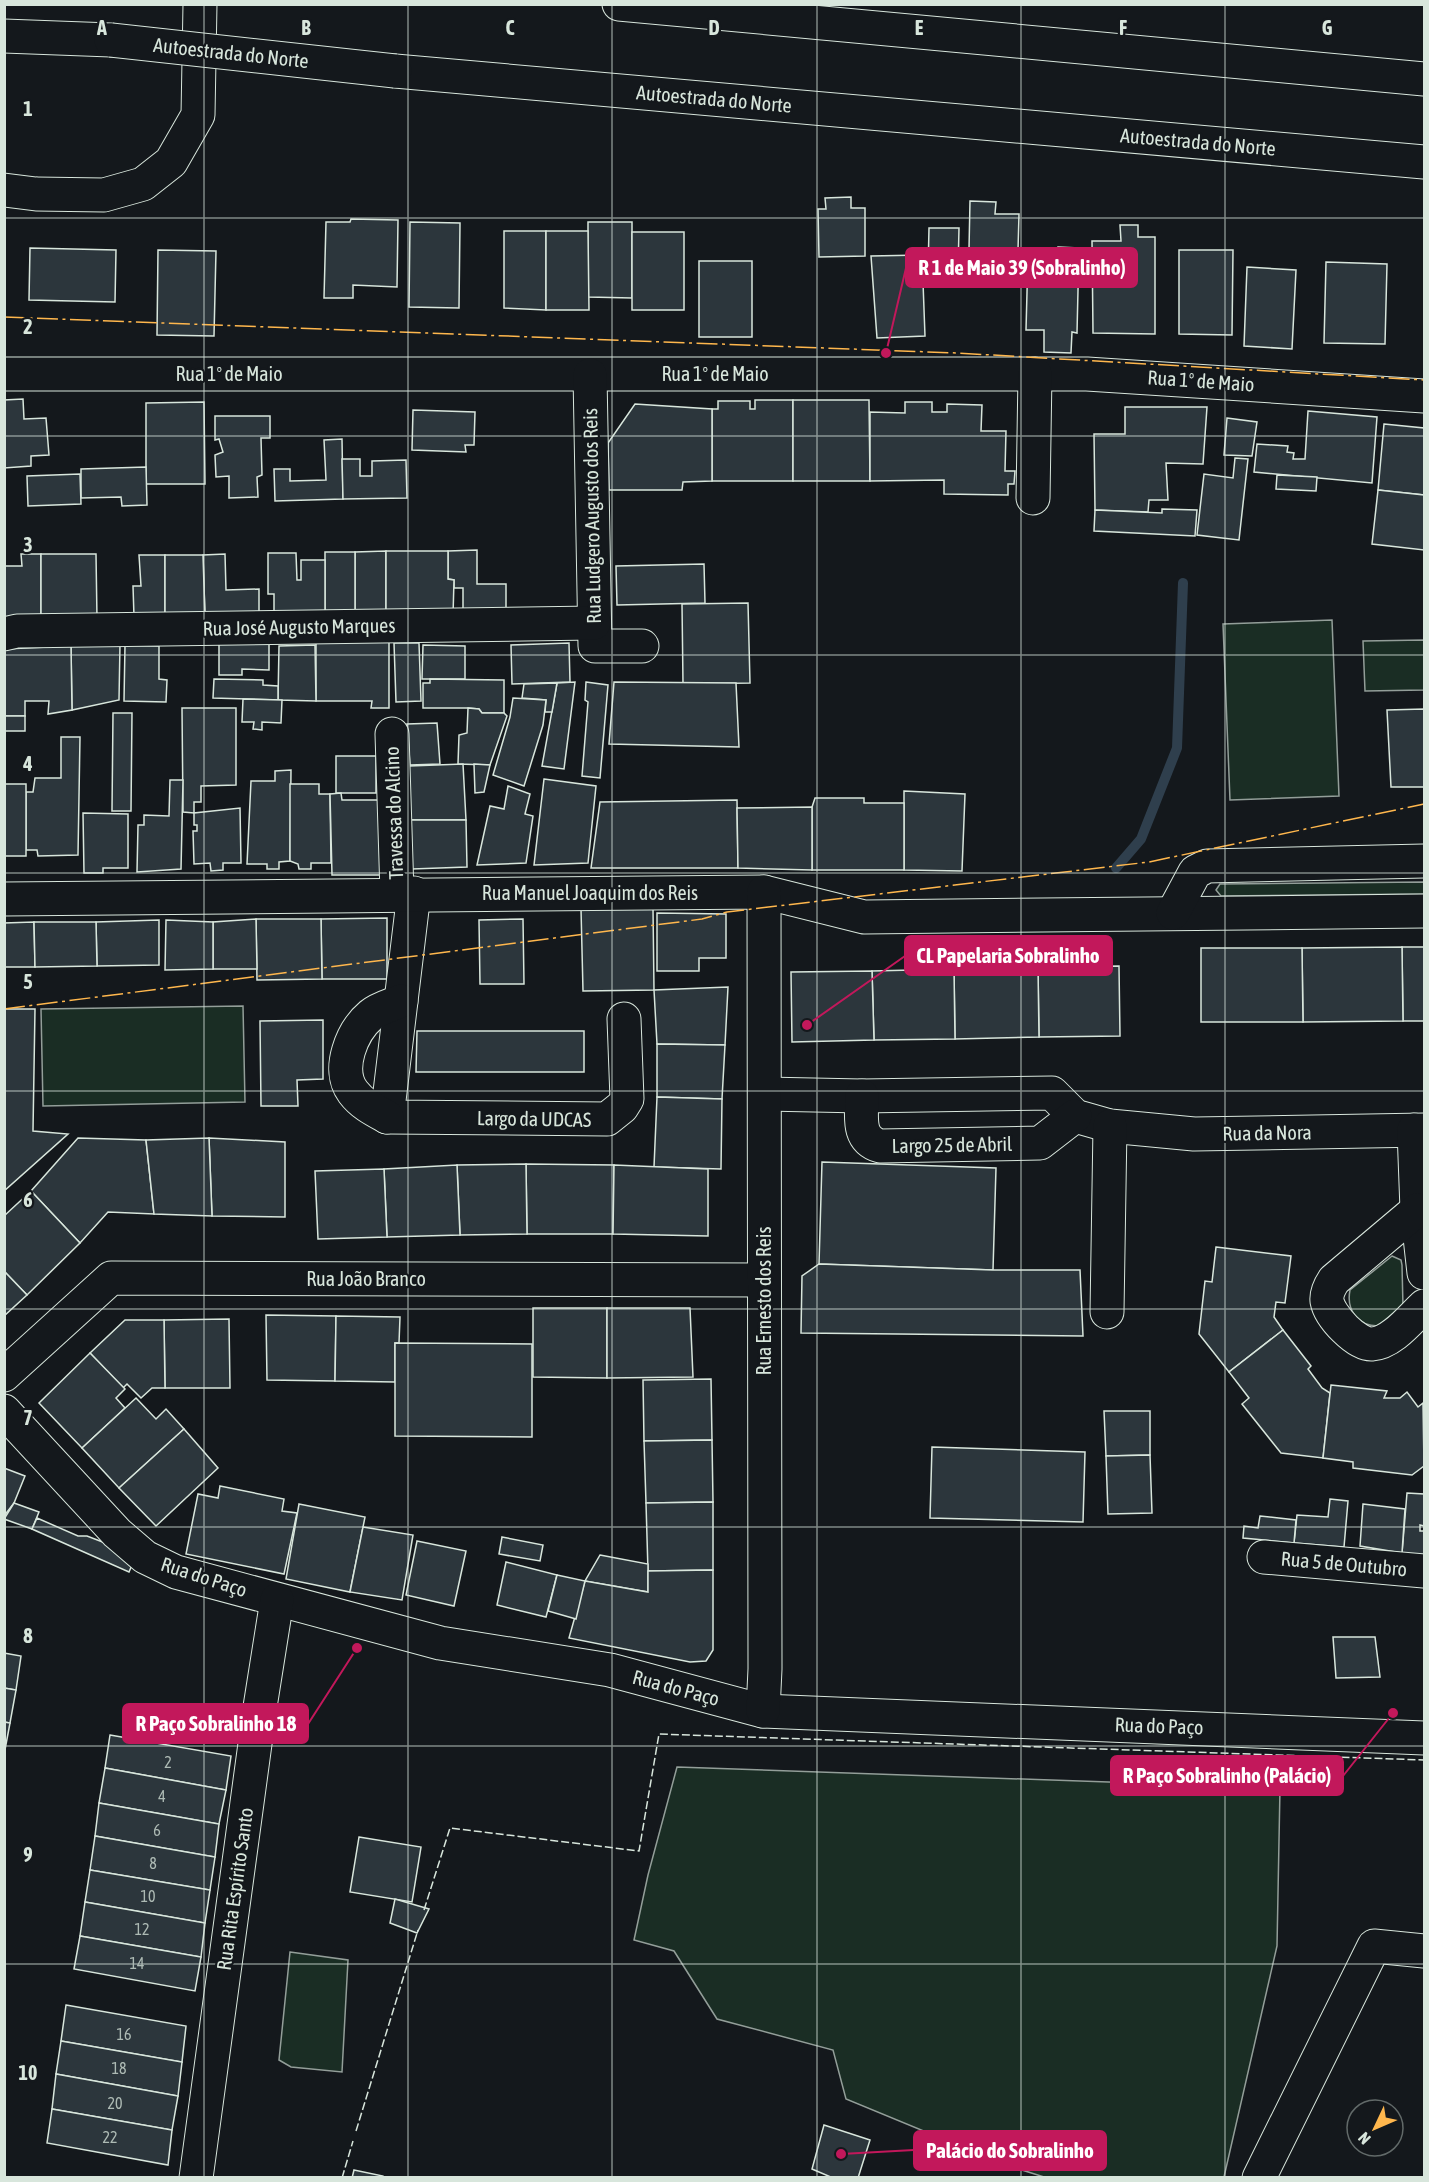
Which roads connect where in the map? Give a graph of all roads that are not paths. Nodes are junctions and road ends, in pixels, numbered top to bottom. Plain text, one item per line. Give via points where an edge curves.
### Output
1 (200, 4) edge
2 (619, 4) edge
3 (4, 36) edge
4 (1425, 79) edge
5 (1425, 162) edge
6 (4, 190) edge
7 (4, 374) edge
8 (1035, 374) junction
9 (590, 375) junction
10 (1425, 396) edge
11 (1033, 498) dead end
12 (594, 623) junction
13 (4, 634) edge
14 (642, 646) dead end
15 (392, 734) dead end
16 (1425, 861) edge
17 (764, 892) junction
18 (406, 893) junction
19 (4, 899) edge
20 (1425, 911) edge
21 (1173, 913) junction
22 (401, 1001) junction
23 (624, 1019) dead end
24 (765, 1094) junction
25 (862, 1096) junction
26 (1075, 1116) junction
27 (387, 1117) junction
28 (1110, 1126) junction
29 (1419, 1130) edge
30 (1418, 1210) junction
31 (1425, 1273) edge
32 (764, 1280) junction
33 (1425, 1306) edge
34 (1107, 1312) dead end
35 (4, 1375) edge
36 (4, 1411) edge
37 (1264, 1557) dead end
38 (1425, 1570) edge
39 (278, 1600) junction
40 (763, 1711) junction
41 (1425, 1738) edge
42 (1425, 1951) edge
43 (196, 2178) edge
44 (1259, 2178) edge

1 - 6 main road via 198,115 171,162 143,184 104,195
2 - 4 main road
3 - 5 main road, Autoestrada do Norte, bridge via 111,40 395,71
7 - 9 main road, Rua 1º de Maio
8 - 9 main road, Rua 1º de Maio
8 - 10 main road, Rua 1º de Maio
8 - 11 main road
9 - 12 main road, Rua Ludgero Augusto dos Reis
12 - 13 main road, Rua José Augusto Marques
12 - 14 main road, Rua Ludgero Augusto dos Reis via 595,646
15 - 18 main road, Travessa do Alcino
16 - 21 main road via 1207,866 1196,872
17 - 18 main road, Rua Manuel Joaquim dos Reis
17 - 21 main road, Rua Manuel Joaquim dos Reis via 864,917
17 - 24 main road, Rua Ernesto dos Reis
18 - 19 main road, Rua Manuel Joaquim dos Reis
18 - 22 main road
20 - 21 main road, Rua Manuel Joaquim dos Reis
22 - 27 main road
22 - 27 main road via 372,1013 349,1046 351,1090 364,1104
23 - 27 main road, Largo da UDCAS via 627,1099 607,1119
24 - 25 main road
24 - 32 main road, Rua Ernesto dos Reis
25 - 26 main road via 1052,1094
25 - 26 main road, Largo 25 de Abril via 862,1130 868,1140 880,1146 1040,1143
26 - 28 main road
28 - 29 main road, Rua da Nora via 1194,1134
28 - 34 main road
29 - 30 main road
30 - 31 main road
30 - 33 main road via 1334,1280 1327,1302 1357,1341 1373,1344 1388,1338
32 - 35 main road, Rua João Branco via 111,1278
32 - 40 main road, Rua Ernesto dos Reis
36 - 39 main road, Rua do Paço via 117,1533 145,1557 176,1572
37 - 38 main road, Rua 5 de Outubro
39 - 40 main road, Rua do Paço via 440,1643 610,1670
39 - 43 main road, Rua Rita Espírito Santo
40 - 41 main road, Rua do Paço
42 - 44 main road via 1374,1946

